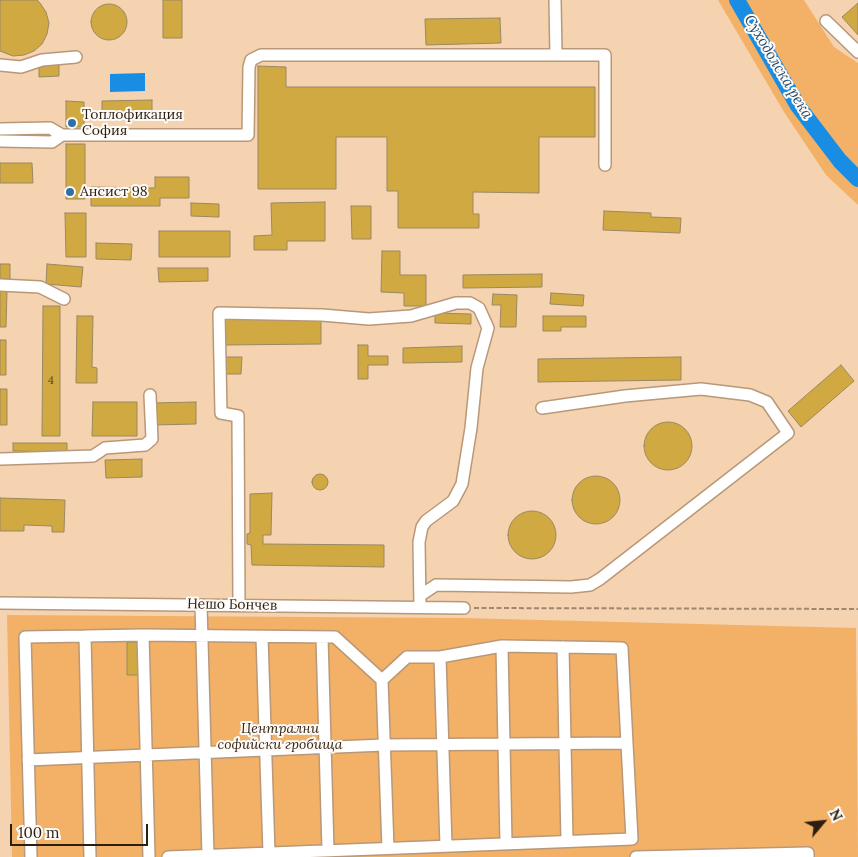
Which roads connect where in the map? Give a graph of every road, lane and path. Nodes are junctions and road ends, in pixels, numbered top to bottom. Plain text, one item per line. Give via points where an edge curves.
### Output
1 (555, 0) edge
2 (826, 21) dead end
3 (858, 52) edge
4 (556, 55) junction
5 (76, 57) dead end
6 (0, 65) edge
7 (0, 129) edge
8 (62, 135) junction
9 (0, 141) edge
10 (605, 165) dead end
11 (0, 285) edge
12 (64, 298) dead end
13 (150, 394) dead end
14 (542, 408) dead end
15 (0, 459) edge
16 (421, 595) junction
17 (0, 603) edge
18 (201, 605) junction
19 (238, 605) junction
20 (420, 607) junction
21 (464, 608) joint
22 (858, 609) edge
23 (143, 635) junction
24 (202, 635) junction
25 (85, 636) junction
26 (262, 637) junction
27 (322, 637) junction
28 (502, 646) junction
29 (563, 647) junction
30 (440, 657) junction
31 (382, 680) junction
32 (626, 742) junction
33 (504, 743) junction
34 (565, 743) junction
35 (442, 744) junction
36 (384, 745) junction
37 (325, 748) junction
38 (266, 751) junction
39 (204, 754) junction
40 (146, 756) junction
41 (88, 759) junction
42 (28, 760) junction
43 (567, 841) junction
44 (506, 843) junction
45 (446, 846) junction
46 (388, 848) junction
47 (328, 850) junction
48 (269, 853) junction
49 (208, 855) junction
50 (714, 856) edge
51 (31, 857) edge
52 (90, 857) edge
53 (149, 857) edge
54 (168, 857) edge
55 (636, 857) edge
56 (663, 857) edge
57 (808, 857) edge

1 - 4 street
2 - 3 street
4 - 8 street via 262,55 251,60 249,67 248,135
4 - 10 street via 605,55
5 - 6 street via 42,60 21,67
7 - 8 street via 50,128
8 - 9 street via 52,142
11 - 12 street via 40,287
13 - 15 street via 152,439 145,445 104,448 93,456
14 - 16 street via 701,389 750,396 767,402 788,433 600,580 571,587 436,585
16 - 19 street via 419,542 422,527 453,501 462,484 477,368 488,328 479,308 470,303 456,303 411,316 368,319 219,313 220,413 238,416
16 - 20 street
17 - 18 street, Нешо Бончев
18 - 19 street, Нешо Бончев
18 - 24 street
19 - 20 street, Нешо Бончев
20 - 21 street, Нешо Бончев
21 - 22 path
23 - 24 street
23 - 25 street
23 - 40 street
24 - 26 street
24 - 39 street
25 - 41 street
25 - 42 street via 25,637
26 - 27 street
26 - 38 street
27 - 31 street via 335,637
27 - 37 street
28 - 29 street
28 - 30 street
28 - 33 street
29 - 32 street via 622,648
29 - 34 street
30 - 31 street via 407,657
30 - 35 street
31 - 36 street
32 - 34 street
32 - 43 street via 632,839
33 - 34 street
33 - 35 street
33 - 44 street
34 - 43 street
35 - 36 street
35 - 45 street
36 - 37 street
36 - 46 street
37 - 38 street
37 - 47 street
38 - 39 street
38 - 48 street
39 - 40 street
39 - 49 street
40 - 41 street
40 - 53 street
41 - 42 street
41 - 52 street
42 - 51 street
43 - 44 street
44 - 45 street
45 - 46 street
46 - 47 street
47 - 48 street
48 - 49 street
49 - 54 street
50 - 56 street
50 - 57 street via 808,853
55 - 56 street

